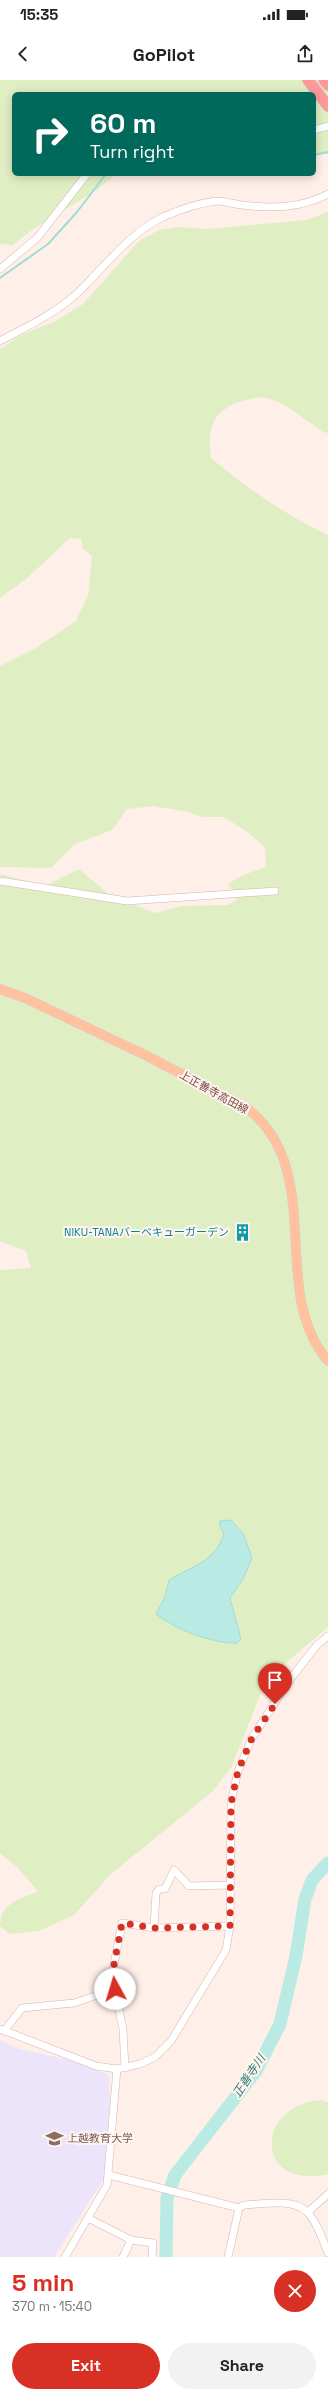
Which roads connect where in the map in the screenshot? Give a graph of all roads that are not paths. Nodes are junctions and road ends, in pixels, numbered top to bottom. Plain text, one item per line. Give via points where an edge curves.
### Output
1 (324, 80) edge
2 (309, 82) edge
3 (328, 85) edge
4 (328, 106) edge
5 (328, 126) edge
6 (316, 129) edge
7 (85, 176) edge
8 (328, 194) edge
9 (0, 269) edge
10 (0, 341) edge
11 (0, 881) edge
12 (275, 891) dead end
13 (0, 989) edge
14 (328, 1361) edge
15 (328, 1636) edge
16 (231, 1885) junction
17 (230, 1926) junction
18 (154, 1928) junction
19 (115, 1989) junction
20 (2, 2030) edge
21 (125, 2068) junction
22 (117, 2069) junction
23 (109, 2175) junction
24 (328, 2194) edge
25 (239, 2208) junction
26 (308, 2212) junction
27 (88, 2218) junction
28 (132, 2240) junction
29 (328, 2253) edge
30 (64, 2257) edge
31 (123, 2257) edge
32 (152, 2257) edge
33 (228, 2257) edge

1 - 3 highway
2 - 4 highway
5 - 6 street
7 - 9 street via 36,238
8 - 10 street via 312,202 295,206 263,207 217,201 192,206 163,217 120,250 72,298
11 - 12 street via 127,901
13 - 14 main road, 上正善寺高田線 via 25,998 145,1055 247,1108 260,1118 280,1150 290,1182 304,1315 315,1343
15 - 16 street via 288,1682 252,1738 238,1771 231,1803
16 - 17 street
16 - 18 street via 189,1886 174,1870 165,1889 156,1893
17 - 18 street
17 - 21 street via 226,1950 170,2040 155,2057
18 - 19 street via 122,1923 112,1975
19 - 20 street via 74,2003 22,2008
19 - 21 street via 123,2029
20 - 22 street via 96,2066
21 - 22 street
22 - 23 street
23 - 25 street
23 - 27 street via 107,2185
24 - 26 street
25 - 26 street via 244,2205 285,2204 300,2206
25 - 33 street
26 - 29 street
27 - 28 street
27 - 30 street
28 - 31 street
28 - 32 street via 153,2243

